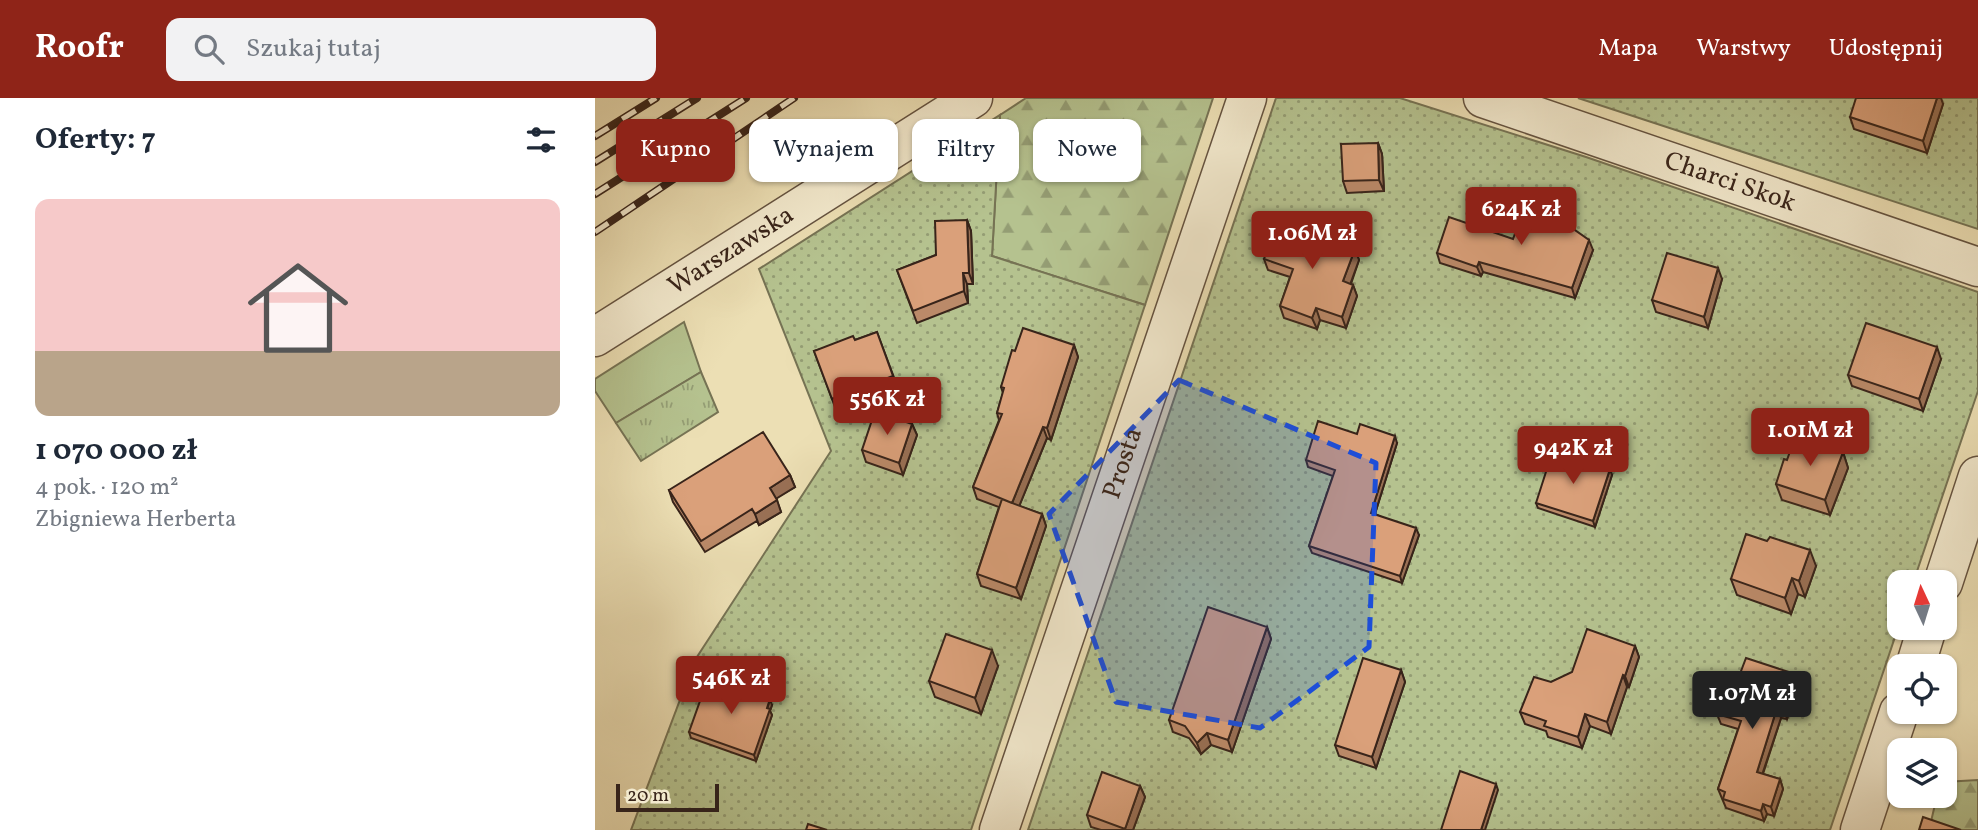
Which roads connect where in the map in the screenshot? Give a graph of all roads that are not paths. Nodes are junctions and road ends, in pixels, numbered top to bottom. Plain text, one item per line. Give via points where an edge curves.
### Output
1 (972, 98) edge
2 (1247, 98) edge
3 (1483, 98) edge
4 (1978, 267) edge
5 (595, 337) edge
6 (1978, 476) edge
7 (1947, 570) edge
8 (1895, 724) edge
9 (999, 830) edge
10 (1860, 830) edge

1 - 5 street, Warszawska
2 - 9 street, Prosta
3 - 4 street, Charci Skok
6 - 7 street
8 - 10 street

